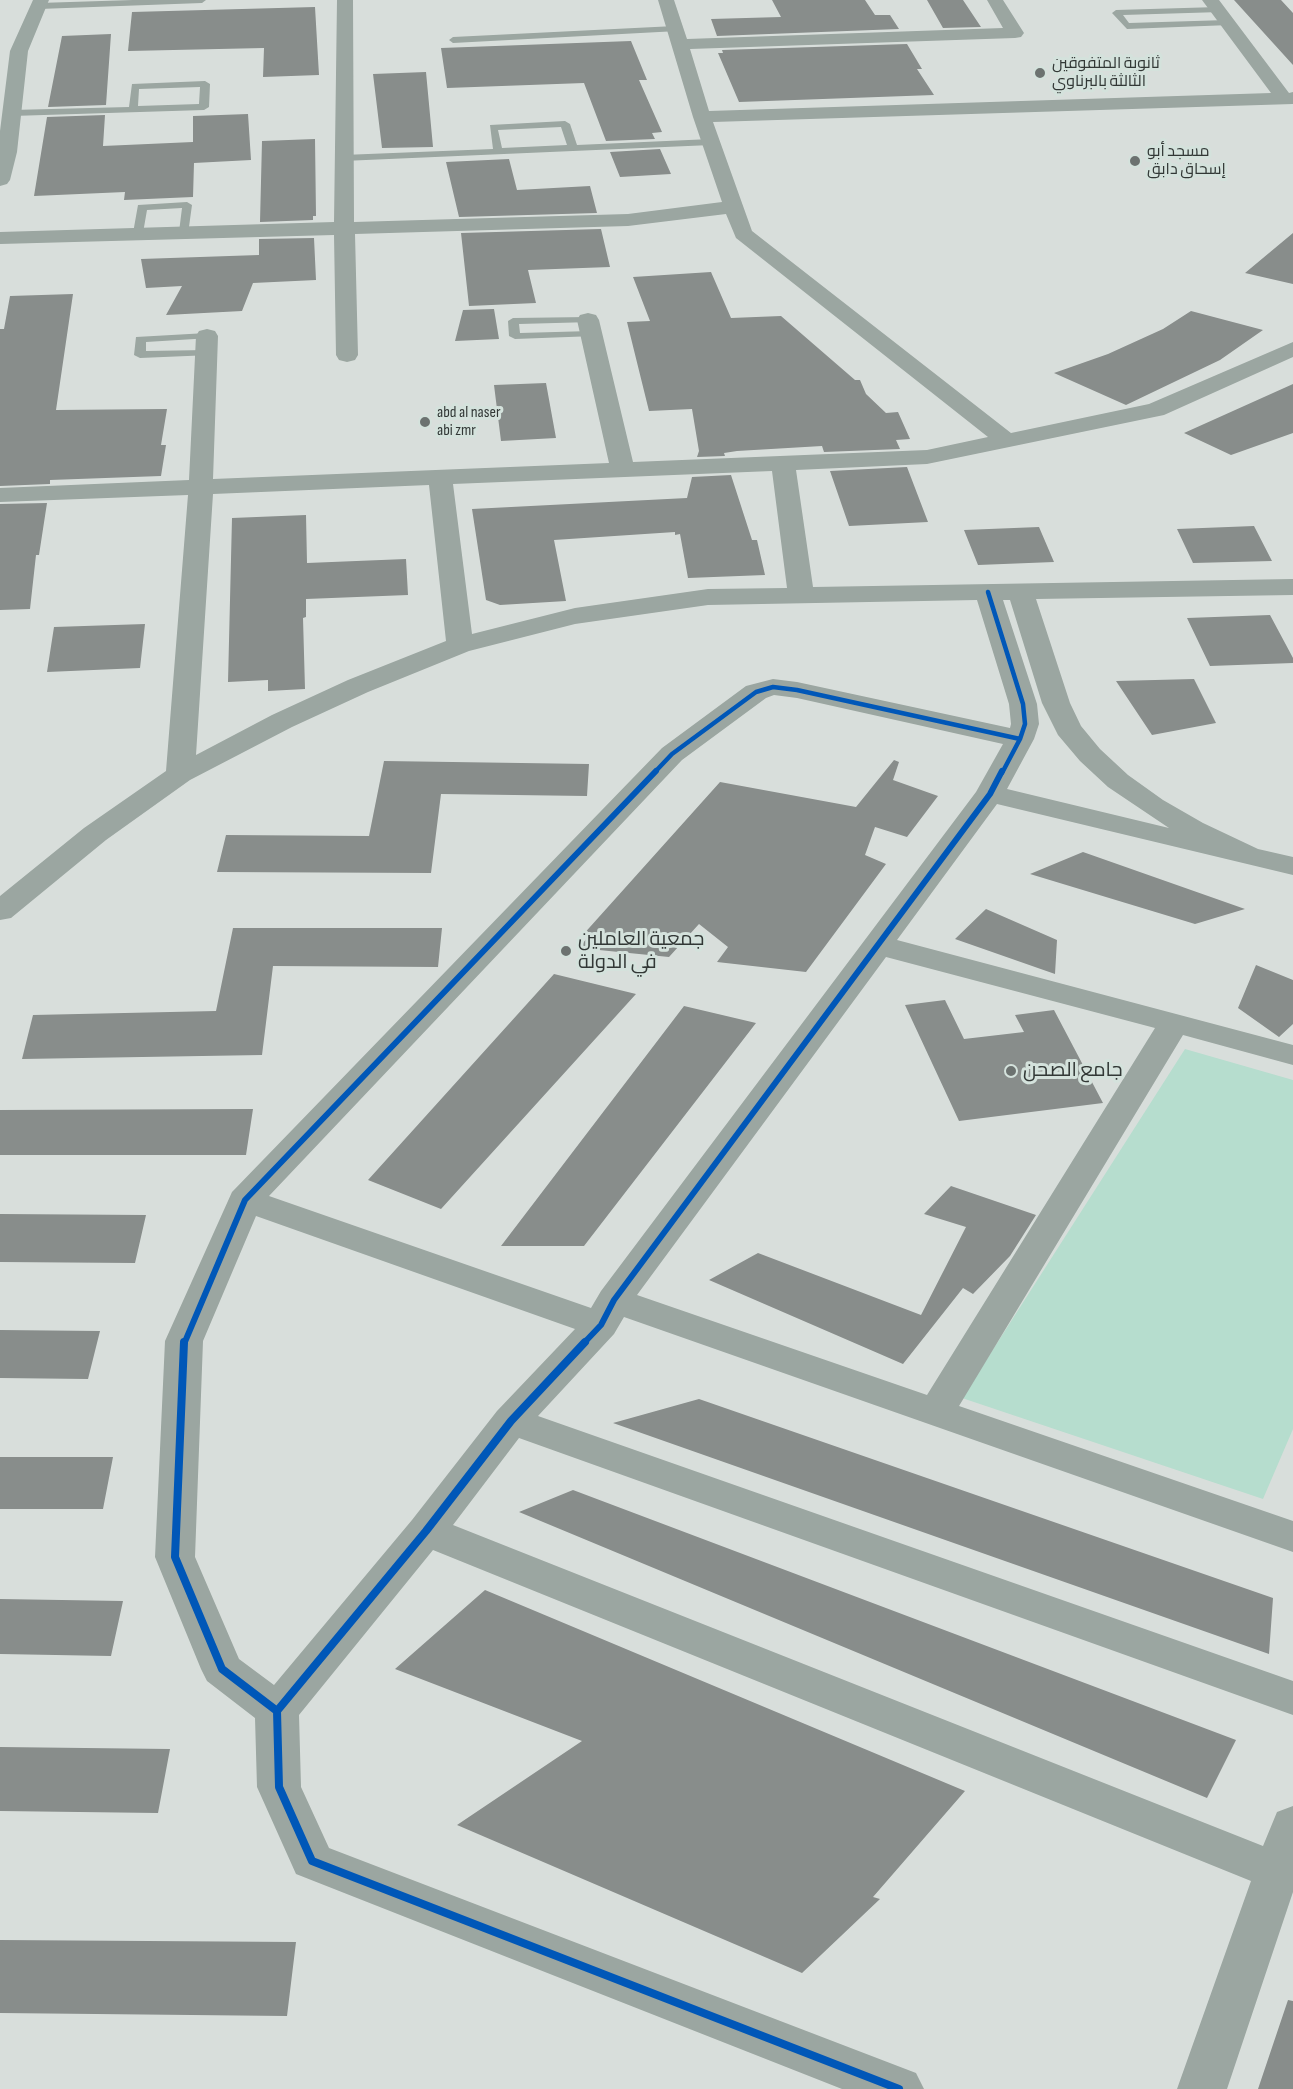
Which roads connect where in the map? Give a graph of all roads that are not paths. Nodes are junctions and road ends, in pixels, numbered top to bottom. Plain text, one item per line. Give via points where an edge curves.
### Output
1 (202, 0) edge
2 (345, 0) edge
3 (666, 0) edge
4 (995, 0) edge
5 (154, 1) edge
6 (40, 3) edge
7 (1218, 11) edge
8 (678, 37) junction
9 (453, 40) dead end
10 (14, 45) junction
11 (0, 64) edge
12 (1288, 98) edge
13 (133, 109) junction
14 (12, 113) junction
15 (702, 117) junction
16 (711, 142) junction
17 (573, 148) junction
18 (498, 151) junction
19 (343, 158) junction
20 (0, 180) edge
21 (733, 207) junction
22 (343, 228) junction
23 (0, 238) edge
24 (590, 327) junction
25 (207, 345) junction
26 (1293, 349) edge
27 (347, 355) dead end
28 (1007, 441) junction
29 (783, 463) junction
30 (623, 470) junction
31 (440, 477) junction
32 (201, 487) junction
33 (0, 495) edge
34 (1291, 591) edge
35 (988, 592) junction
36 (1021, 592) junction
37 (801, 596) junction
38 (460, 645) junction
39 (1020, 739) junction
40 (180, 774) junction
41 (990, 794) junction
42 (1247, 854) junction
43 (1293, 866) edge
44 (1, 910) edge
45 (878, 945) junction
46 (1174, 1023) junction
47 (1293, 1055) edge
48 (245, 1200) junction
49 (607, 1312) junction
50 (936, 1412) junction
51 (511, 1421) junction
52 (426, 1531) junction
53 (1291, 1531) edge
54 (1293, 1698) edge
55 (277, 1711) junction
56 (1293, 1825) edge
57 (1277, 1870) junction
58 (899, 2089) edge
59 (1202, 2089) edge

1 - 5 lane
2 - 19 street
3 - 8 street
4 - 8 street via 1015,33
5 - 6 lane
6 - 10 main road
7 - 7 lane via 1116,13 1127,26
7 - 12 street
8 - 9 lane
8 - 15 street
10 - 11 main road via 16,56
10 - 14 main road
12 - 15 street
13 - 13 lane via 204,107 205,84 135,86
13 - 14 lane
14 - 20 main road
15 - 16 street
16 - 17 lane
16 - 21 street
17 - 18 lane
17 - 18 lane via 565,124 493,127
18 - 19 lane
19 - 22 street
21 - 22 street via 628,219
21 - 28 street via 743,234
22 - 23 street
22 - 27 street
24 - 24 lane via 513,321 515,336
24 - 30 street
25 - 25 lane via 140,339 140,355
25 - 32 street
26 - 28 street via 1156,410
28 - 29 street via 927,458
29 - 30 street
29 - 37 street
30 - 31 street
31 - 32 street
31 - 38 street
32 - 33 street
32 - 40 street
34 - 36 street
35 - 36 street
35 - 37 street
35 - 39 street via 1023,704 1025,724
36 - 42 street via 1056,703 1068,729 1090,755 1152,806
37 - 38 street via 708,597 575,616
38 - 40 street via 282,721
39 - 41 street
39 - 48 street via 797,690 773,687 756,692 672,754
40 - 44 street via 95,834
41 - 42 street
41 - 45 street
42 - 43 street
45 - 46 street
45 - 49 street
46 - 47 street
46 - 50 street
48 - 49 street
48 - 55 street via 184,1341 175,1557 222,1669
49 - 50 street
49 - 51 street
50 - 53 street
51 - 52 street
51 - 54 street
52 - 55 street
52 - 57 street
55 - 58 street via 279,1787 312,1861
56 - 57 street
57 - 59 street

